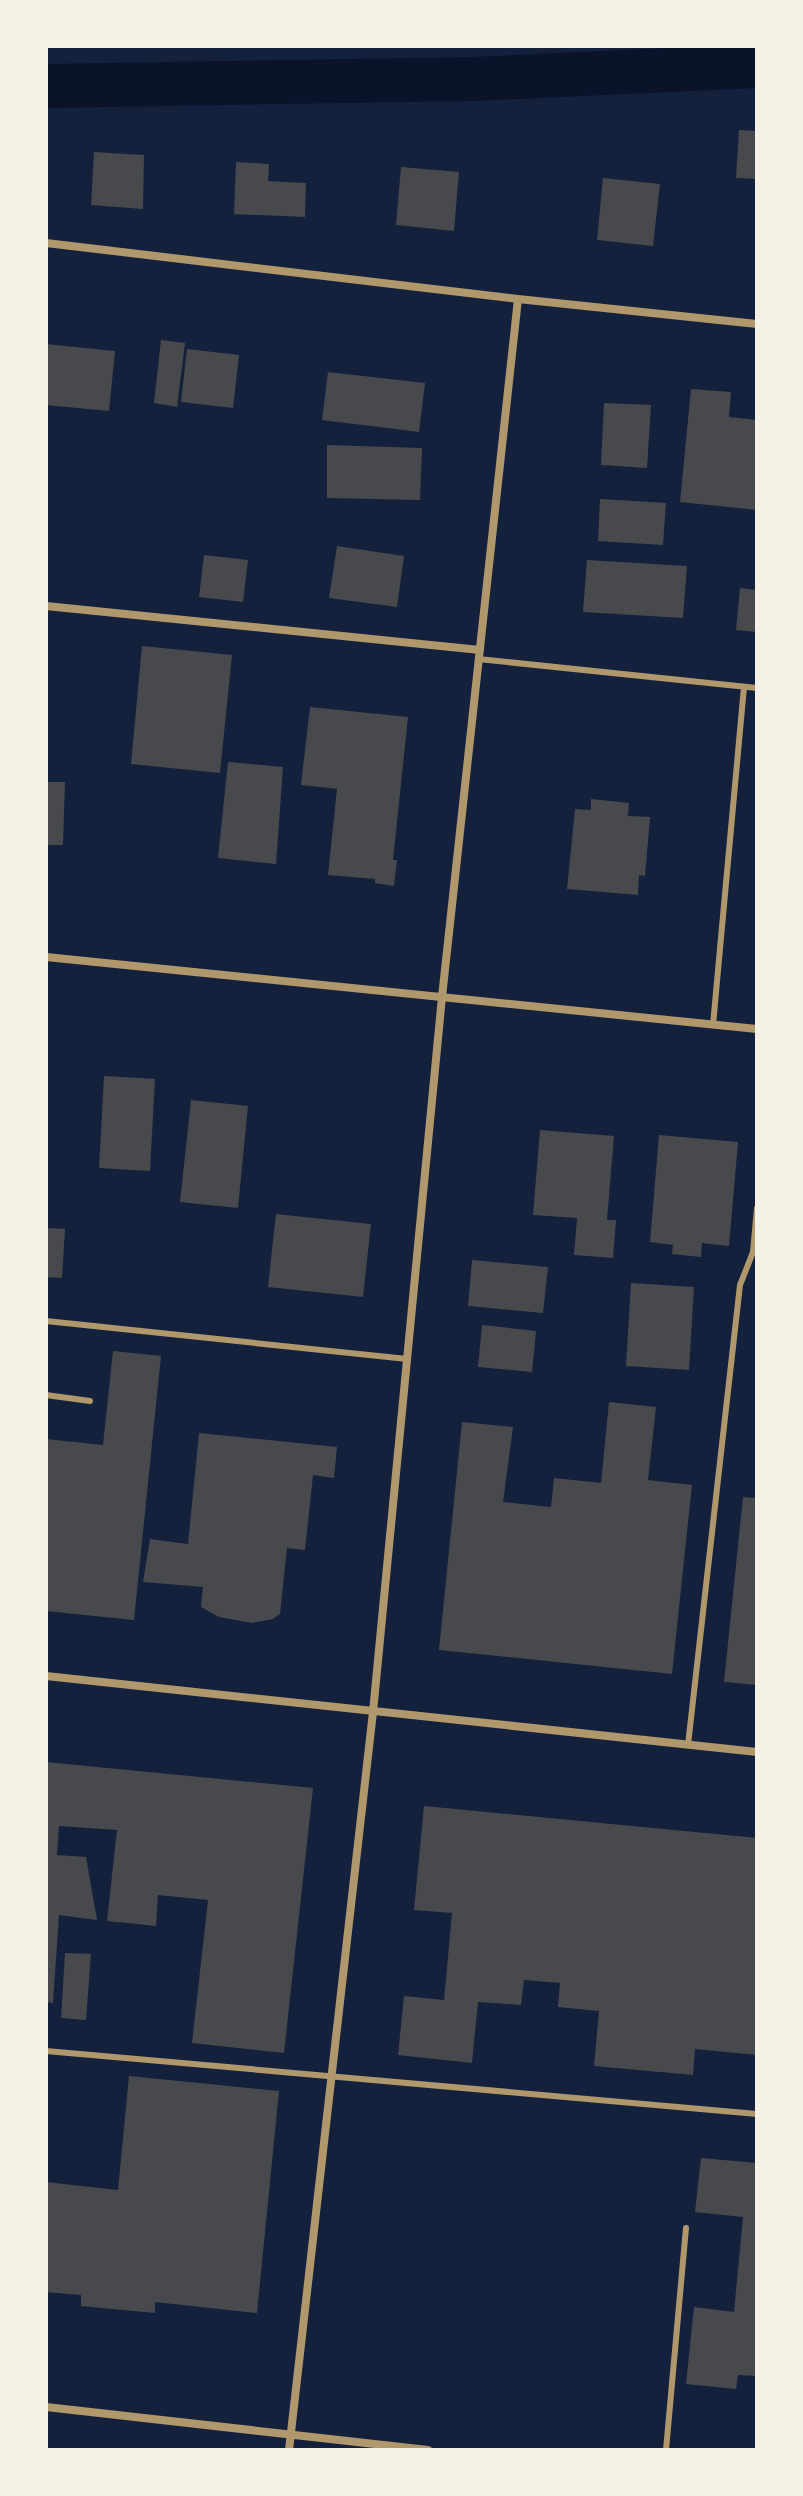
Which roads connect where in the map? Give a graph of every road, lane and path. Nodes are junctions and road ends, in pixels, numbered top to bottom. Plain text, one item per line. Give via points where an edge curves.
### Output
1 (46, 243) edge
2 (518, 299) junction
3 (757, 324) edge
4 (46, 606) edge
5 (479, 655) junction
6 (744, 687) junction
7 (757, 688) edge
8 (46, 957) edge
9 (442, 997) junction
10 (713, 1025) junction
11 (757, 1029) edge
12 (757, 1208) edge
13 (46, 1321) edge
14 (407, 1359) junction
15 (46, 1395) edge
16 (90, 1401) dead end
17 (46, 1676) edge
18 (373, 1712) junction
19 (688, 1745) junction
20 (757, 1752) edge
21 (46, 2051) edge
22 (331, 2076) junction
23 (757, 2114) edge
24 (686, 2228) dead end
25 (46, 2407) edge
26 (291, 2435) junction
27 (289, 2450) edge
28 (428, 2450) edge
29 (666, 2450) edge

1 - 2 street
2 - 3 street
2 - 5 street
4 - 5 street
5 - 6 lane
5 - 9 street
6 - 7 lane
6 - 10 lane
8 - 9 street
9 - 10 street
9 - 14 street
10 - 11 street
12 - 19 lane via 753,1252 740,1285
13 - 14 lane
14 - 18 street
15 - 16 lane
17 - 18 street
18 - 19 street
18 - 22 street
19 - 20 street
21 - 22 lane
22 - 23 lane
22 - 26 street
24 - 29 lane
25 - 26 street
26 - 27 street
26 - 28 street

